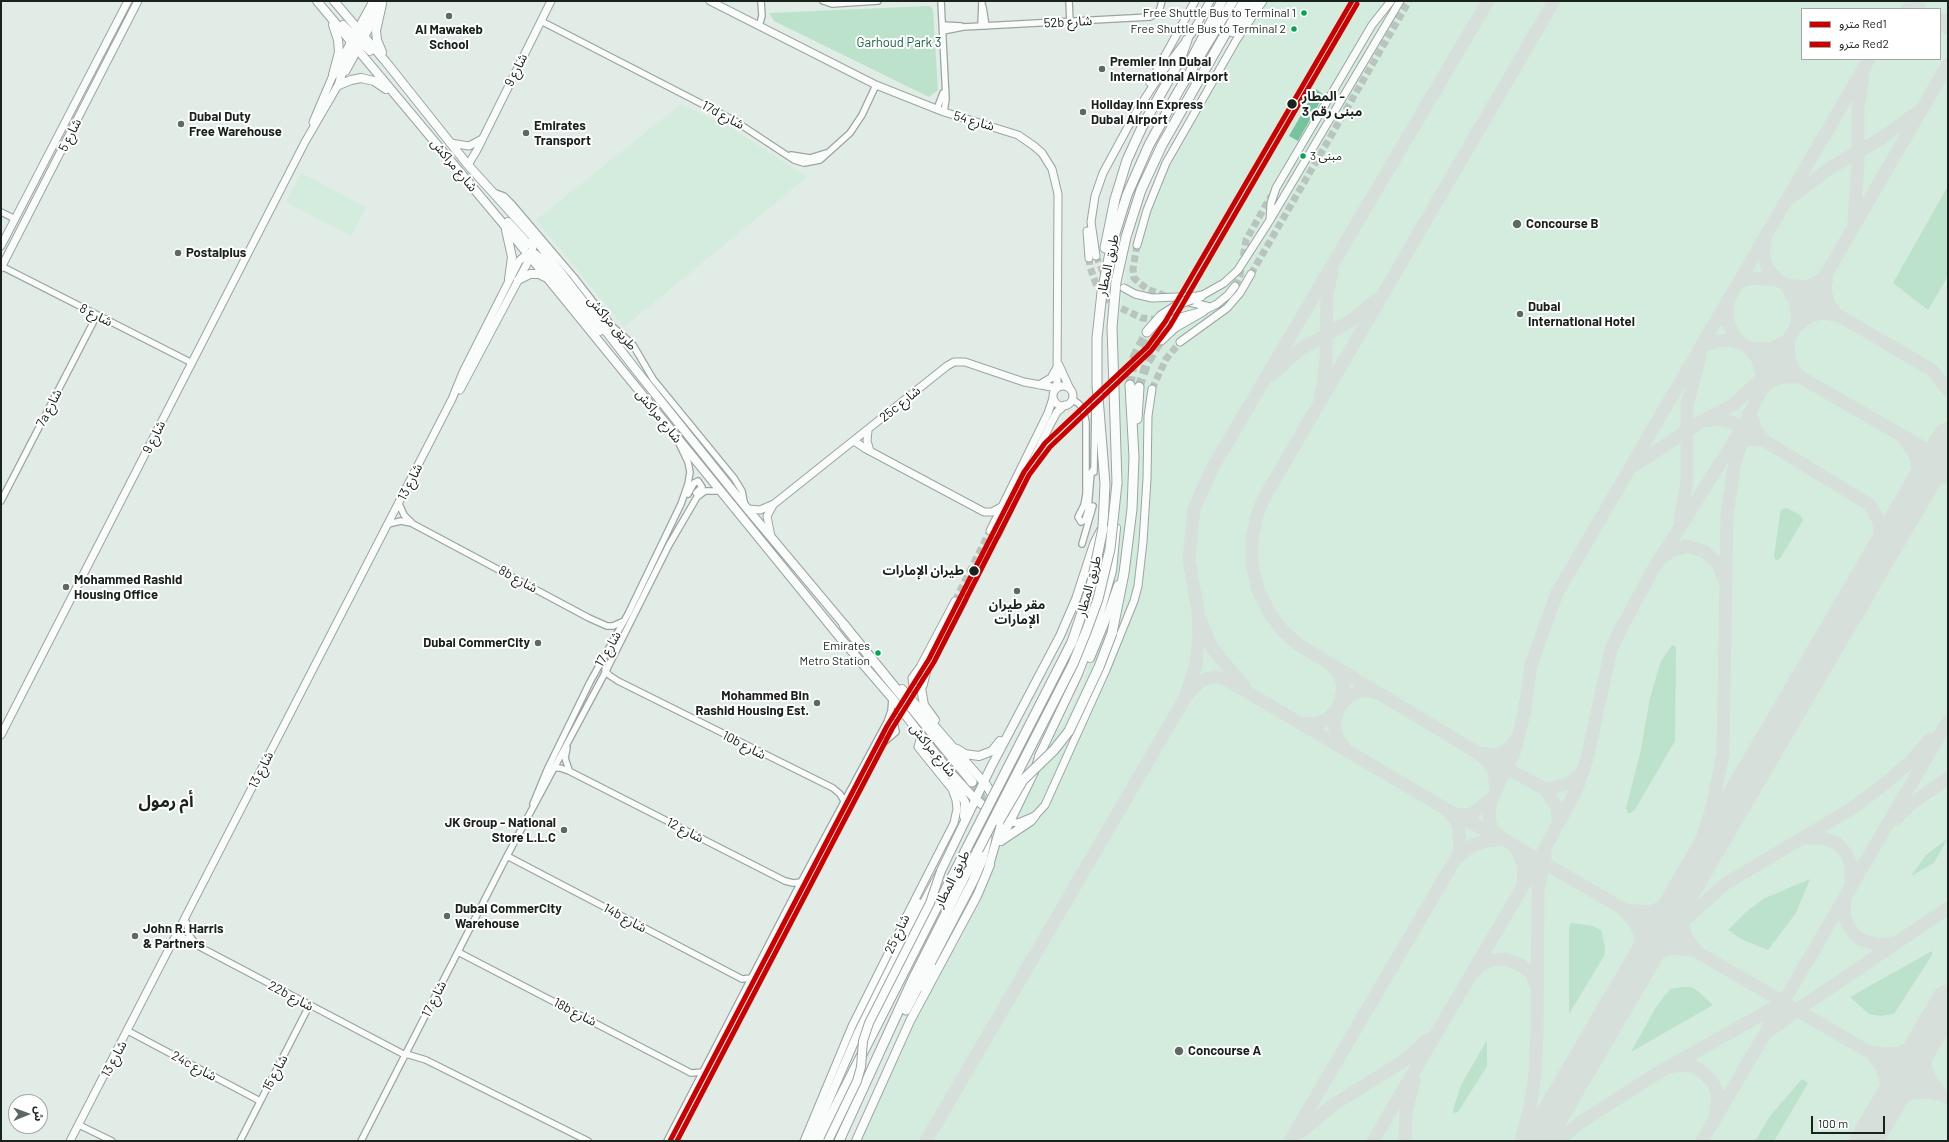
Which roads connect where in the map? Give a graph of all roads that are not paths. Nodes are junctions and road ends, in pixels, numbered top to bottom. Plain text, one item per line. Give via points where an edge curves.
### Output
1 (128, 1) edge
2 (138, 1) edge
3 (317, 1) edge
4 (321, 1) edge
5 (334, 1) edge
6 (373, 1) edge
7 (551, 1) edge
8 (710, 1) edge
9 (878, 1) edge
10 (941, 1) edge
11 (1069, 1) edge
12 (1162, 1) edge
13 (1195, 1) edge
14 (1210, 1) edge
15 (1222, 1) edge
16 (1233, 1) edge
17 (1244, 1) edge
18 (1254, 1) edge
19 (1263, 1) edge
20 (1391, 1) edge
21 (1400, 1) edge
22 (381, 2) edge
23 (824, 2) edge
24 (982, 3) edge
25 (761, 4) edge
26 (331, 18) junction
27 (541, 21) junction
28 (1070, 22) junction
29 (757, 25) junction
30 (983, 26) junction
31 (943, 28) junction
32 (357, 40) junction
33 (1186, 40) junction
34 (386, 62) junction
35 (333, 75) junction
36 (1200, 76) junction
37 (339, 85) junction
38 (876, 85) junction
39 (408, 90) junction
40 (1178, 92) junction
41 (394, 94) junction
42 (941, 110) junction
43 (1135, 114) junction
44 (306, 139) junction
45 (482, 139) junction
46 (450, 142) junction
47 (468, 165) junction
48 (491, 191) junction
49 (483, 199) junction
50 (1, 212) edge
51 (15, 219) junction
52 (1270, 220) junction
53 (504, 226) junction
54 (534, 238) junction
55 (1137, 245) tunnel mouth
56 (1, 246) edge
57 (530, 255) junction
58 (1092, 257) tunnel mouth
59 (1, 267) edge
60 (1251, 274) tunnel mouth
61 (547, 278) junction
62 (509, 279) junction
63 (518, 280) junction
64 (1235, 286) tunnel mouth
65 (1124, 288) tunnel mouth
66 (1102, 292) junction
67 (1238, 295) junction
68 (1228, 296) junction
69 (1196, 297) junction
70 (1181, 301) junction
71 (1206, 309) junction
72 (97, 315) junction
73 (1174, 319) tunnel mouth
74 (1147, 332) tunnel mouth
75 (612, 339) junction
76 (1161, 340) tunnel mouth
77 (1180, 342) tunnel mouth
78 (192, 363) junction
79 (1058, 364) junction
80 (1097, 385) junction
81 (1039, 386) junction
82 (1135, 386) tunnel mouth
83 (1057, 388) junction
84 (1070, 389) junction
85 (1152, 389) tunnel mouth
86 (1053, 397) junction
87 (1072, 399) junction
88 (452, 400) junction
89 (1065, 405) junction
90 (868, 430) junction
91 (678, 439) junction
92 (854, 441) junction
93 (870, 451) junction
94 (1094, 468) junction
95 (1117, 483) junction
96 (721, 491) junction
97 (1, 501) edge
98 (399, 504) junction
99 (681, 504) junction
100 (774, 504) junction
101 (1001, 507) junction
102 (747, 508) junction
103 (689, 509) junction
104 (388, 524) junction
105 (413, 524) junction
106 (1103, 528) junction
107 (990, 531) tunnel mouth
108 (997, 535) tunnel mouth
109 (772, 537) junction
110 (1082, 544) dead end
111 (1126, 556) junction
112 (964, 600) tunnel mouth
113 (955, 601) tunnel mouth
114 (624, 621) junction
115 (844, 625) junction
116 (605, 654) junction
117 (606, 671) junction
118 (1078, 674) junction
119 (1038, 678) junction
120 (600, 681) junction
121 (618, 681) junction
122 (921, 688) junction
123 (908, 697) junction
124 (892, 698) junction
125 (887, 722) junction
126 (4, 723) edge
127 (1013, 724) junction
128 (944, 732) junction
129 (1, 735) edge
130 (920, 735) junction
131 (568, 742) junction
132 (1041, 752) junction
133 (871, 757) junction
134 (555, 768) junction
135 (546, 770) junction
136 (569, 771) junction
137 (949, 771) junction
138 (972, 782) tunnel mouth
139 (983, 782) junction
140 (990, 791) junction
141 (979, 801) junction
142 (844, 802) junction
143 (996, 806) junction
144 (1035, 816) junction
145 (998, 817) junction
146 (1009, 822) junction
147 (962, 825) junction
148 (987, 838) tunnel mouth
149 (1000, 841) junction
150 (978, 850) junction
151 (508, 856) junction
152 (988, 869) junction
153 (941, 872) junction
154 (801, 882) junction
155 (935, 883) junction
156 (964, 899) junction
157 (184, 920) junction
158 (176, 937) junction
159 (897, 937) junction
160 (197, 945) junction
161 (458, 952) junction
162 (752, 978) junction
163 (742, 979) junction
164 (746, 990) junction
165 (926, 990) junction
166 (309, 1006) junction
167 (128, 1031) junction
168 (406, 1054) junction
169 (877, 1060) junction
170 (704, 1072) junction
171 (691, 1074) junction
172 (695, 1088) junction
173 (260, 1101) junction
174 (79, 1125) junction
175 (806, 1140) edge
176 (70, 1141) edge
177 (112, 1141) edge
178 (240, 1141) edge
179 (361, 1141) edge
180 (588, 1141) edge
181 (668, 1141) edge
182 (675, 1141) edge
183 (818, 1141) edge
184 (828, 1141) edge
185 (839, 1141) edge
186 (856, 1141) edge

1 - 51 street, شارع 5
2 - 59 street, شارع 5
3 - 26 main road, شارع مراكش
4 - 32 main road
5 - 32 main road, شارع مراكش
6 - 32 street
7 - 27 street, شارع 9
8 - 29 street, شارع 54
9 - 23 street
10 - 31 street
11 - 28 street
12 - 28 street, 52b شارع via 1159,12 1150,17
13 - 43 street
14 - 33 street
15 - 40 highway via 1186,70
16 - 40 highway, طريق المطار
17 - 36 highway, طريق المطار
18 - 36 highway via 1222,49
19 - 55 street via 1237,39 1166,163 1147,210
20 - 52 street via 1372,25 1274,192
21 - 52 street
22 - 32 main road
22 - 34 main road via 376,36
24 - 30 street
25 - 29 street via 762,16
26 - 32 main road, شارع مراكش
26 - 35 main road via 339,45
27 - 38 street, 17d شارع via 730,118 799,162 820,160 834,148 856,125
27 - 45 street, شارع 9
28 - 30 street, 52b شارع
29 - 38 street, شارع 54
30 - 31 street, 52b شارع
31 - 42 street via 945,87
32 - 34 main road, شارع مراكش
32 - 35 street, شارع 9
32 - 37 main road
32 - 39 main road
32 - 41 main road, شارع مراكش
33 - 43 street via 1160,74
33 - 66 highway via 1180,60 1138,136 1123,173 1105,250 1101,276
34 - 39 main road, شارع مراكش
35 - 44 street, شارع 9
36 - 95 highway, طريق المطار via 1148,174 1130,221 1120,259 1111,342
37 - 41 main road via 356,78 368,79
37 - 44 street, شارع 9
38 - 42 street, شارع 54
39 - 46 main road, شارع مراكش
40 - 66 highway, طريق المطار via 1149,145 1127,195 1112,243
41 - 49 main road, شارع مراكش
42 - 79 street, شارع 54 via 1018,134 1034,146 1052,169 1058,194
43 - 58 street via 1103,173 1095,196 1091,222
44 - 78 street, شارع 9
45 - 46 street via 469,146
45 - 47 street, شارع 9
46 - 47 main road, شارع مراكش
47 - 48 main road, شارع مراكش
48 - 54 main road, شارع مراكش
48 - 102 street, طريق مراكش via 504,196 512,204 612,326 633,345 653,379 734,478
49 - 53 main road, شارع مراكش
49 - 54 main road via 494,205 528,244 533,242
50 - 51 street
51 - 56 street, شارع 5
52 - 69 street via 1238,270 1224,283
53 - 57 main road, شارع مراكش
53 - 62 main road via 512,257
54 - 57 street, شارع 13
54 - 75 main road, شارع مراكش
57 - 61 main road, شارع مراكش
57 - 62 street, شارع 13 via 519,261
57 - 63 street, شارع 13
57 - 75 main road via 540,258 601,333
59 - 72 street, شارع 8
60 - 67 street
61 - 63 main road via 530,274
61 - 91 main road, شارع مراكش
62 - 88 street, شارع 13
63 - 88 street, شارع 13
64 - 68 street
65 - 69 street via 1152,298
66 - 80 highway, طريق المطار via 1097,338
67 - 68 street
67 - 77 street via 1223,311
68 - 71 street
69 - 70 highway, bridge
70 - 71 street
70 - 74 highway via 1161,316
71 - 73 street
71 - 76 highway via 1180,324
72 - 78 street, شارع 8
72 - 97 street, 7a شارع
75 - 102 main road, شارع مراكش
78 - 126 street, شارع 9
79 - 81 street via 1051,378
79 - 83 street, شارع 54
79 - 84 street, شارع 54
80 - 94 street via 1094,404
80 - 106 highway, طريق المطار via 1105,484
81 - 83 street, 25c شارع
81 - 86 street, 25c شارع
81 - 90 street, 25c شارع via 965,362 954,362
82 - 111 highway via 1134,490
83 - 84 street via 1065,386
83 - 86 street
84 - 87 street
85 - 144 street via 1148,416 1145,511 1136,593 1106,670 1047,801
86 - 89 street via 1057,404
86 - 101 street via 1048,414
87 - 89 street
87 - 94 street via 1083,409 1086,422 1086,494 1078,517 1081,522 1085,520 1088,510 1091,473
88 - 98 street, شارع 13
89 - 108 street via 1057,412 1051,423
90 - 92 street, 25c شارع
90 - 93 street via 867,441
91 - 96 main road, شارع مراكش
91 - 99 street, شارع 17 via 690,472
92 - 93 street
92 - 100 street, 25c شارع
93 - 101 street via 984,512 992,512
94 - 110 street via 1093,507
95 - 118 main road via 1112,570 1095,630
95 - 150 highway, طريق المطار, bridge via 1110,549 1098,599 1086,632 1073,664
96 - 103 street, شارع 17 via 709,490 700,493
96 - 124 main road, شارع مراكش
98 - 104 street, شارع 13
98 - 105 street, 8b شارع via 404,515
99 - 103 street via 694,483 701,483 702,487 693,497
99 - 114 street, شارع 17
100 - 102 street, 25c شارع via 760,510
100 - 109 street via 768,516
101 - 107 street
102 - 109 main road, شارع مراكش
103 - 117 street, شارع 17
104 - 105 street, 8b شارع via 400,521
104 - 157 street, شارع 13
105 - 114 street, 8b شارع via 601,624 613,626
106 - 119 main road via 1094,544 1070,613
106 - 183 highway, طريق المطار, bridge via 1091,586 1072,642
109 - 115 main road, شارع مراكش
111 - 118 main road via 1103,629 1088,662
111 - 150 highway, bridge via 1112,633 1069,731 1054,750 1023,780 994,830
112 - 122 street via 927,670
113 - 122 street via 912,678 914,688
114 - 116 street, شارع 17
115 - 123 main road, شارع مراكش via 858,637
115 - 138 highway
116 - 117 street
116 - 135 street, شارع 17
117 - 120 street, شارع 17
117 - 121 street, 10b شارع
118 - 132 main road
119 - 127 main road
119 - 140 main road via 993,772
120 - 121 street, 10b شارع
120 - 131 street, شارع 17
121 - 142 street, 10b شارع via 833,788
122 - 128 main road via 924,705
123 - 128 main road via 917,702
123 - 139 main road
124 - 125 street
124 - 130 main road, شارع مراكش
125 - 133 street
125 - 133 street via 893,723 896,732
126 - 129 street, شارع 9
127 - 128 main road via 995,748 988,754 979,756 961,752
127 - 139 main road
130 - 137 main road, شارع مراكش
130 - 159 street, شارع 25 via 918,747 952,789 956,800 956,816
131 - 134 street, شارع 17
131 - 136 street via 565,758
132 - 143 main road via 1017,798 1009,804
132 - 146 main road
133 - 142 street
133 - 182 street
134 - 135 street, شارع 12
134 - 136 street, شارع 12
134 - 151 street, شارع 17
135 - 151 street, شارع 17
136 - 154 street, شارع 12 via 785,881 793,884
137 - 141 main road, شارع مراكش
137 - 147 main road via 965,802 966,810
139 - 140 main road
139 - 141 main road
140 - 143 main road
141 - 143 main road
141 - 145 main road, شارع مراكش
141 - 147 main road
142 - 154 street
143 - 145 main road
144 - 146 street via 1018,823
144 - 149 main road via 1031,822
145 - 146 main road, شارع مراكش
145 - 152 main road via 999,833
146 - 149 main road
147 - 153 main road
148 - 156 highway via 979,867
149 - 152 main road
150 - 169 highway, طريق المطار via 913,979
151 - 161 street, شارع 17
151 - 163 street, 14b شارع
152 - 165 main road
153 - 155 main road
153 - 184 main road, bridge via 930,903 869,1023 863,1041 857,1081
154 - 162 street
155 - 159 main road via 924,893
155 - 175 main road
156 - 165 highway via 931,970
156 - 169 highway via 892,1038
157 - 158 street, شارع 13
157 - 160 street via 189,935
158 - 160 street, 22b شارع
158 - 167 street, شارع 13
159 - 175 street, شارع 25 via 852,1026
160 - 166 street, 22b شارع
161 - 168 street, شارع 17
161 - 171 street, 18b شارع
162 - 163 street
162 - 164 street
163 - 164 street
164 - 170 street
165 - 186 main road
166 - 168 street, 22b شارع
166 - 173 street, شارع 15
167 - 173 street, 24c شارع
167 - 174 street, شارع 13
168 - 179 street, شارع 17
168 - 180 street, 22b شارع via 426,1060
169 - 185 highway, طريق المطار
170 - 171 street
170 - 172 street
171 - 172 street
172 - 181 street
173 - 178 street, شارع 15
174 - 176 street, شارع 13
174 - 177 street

